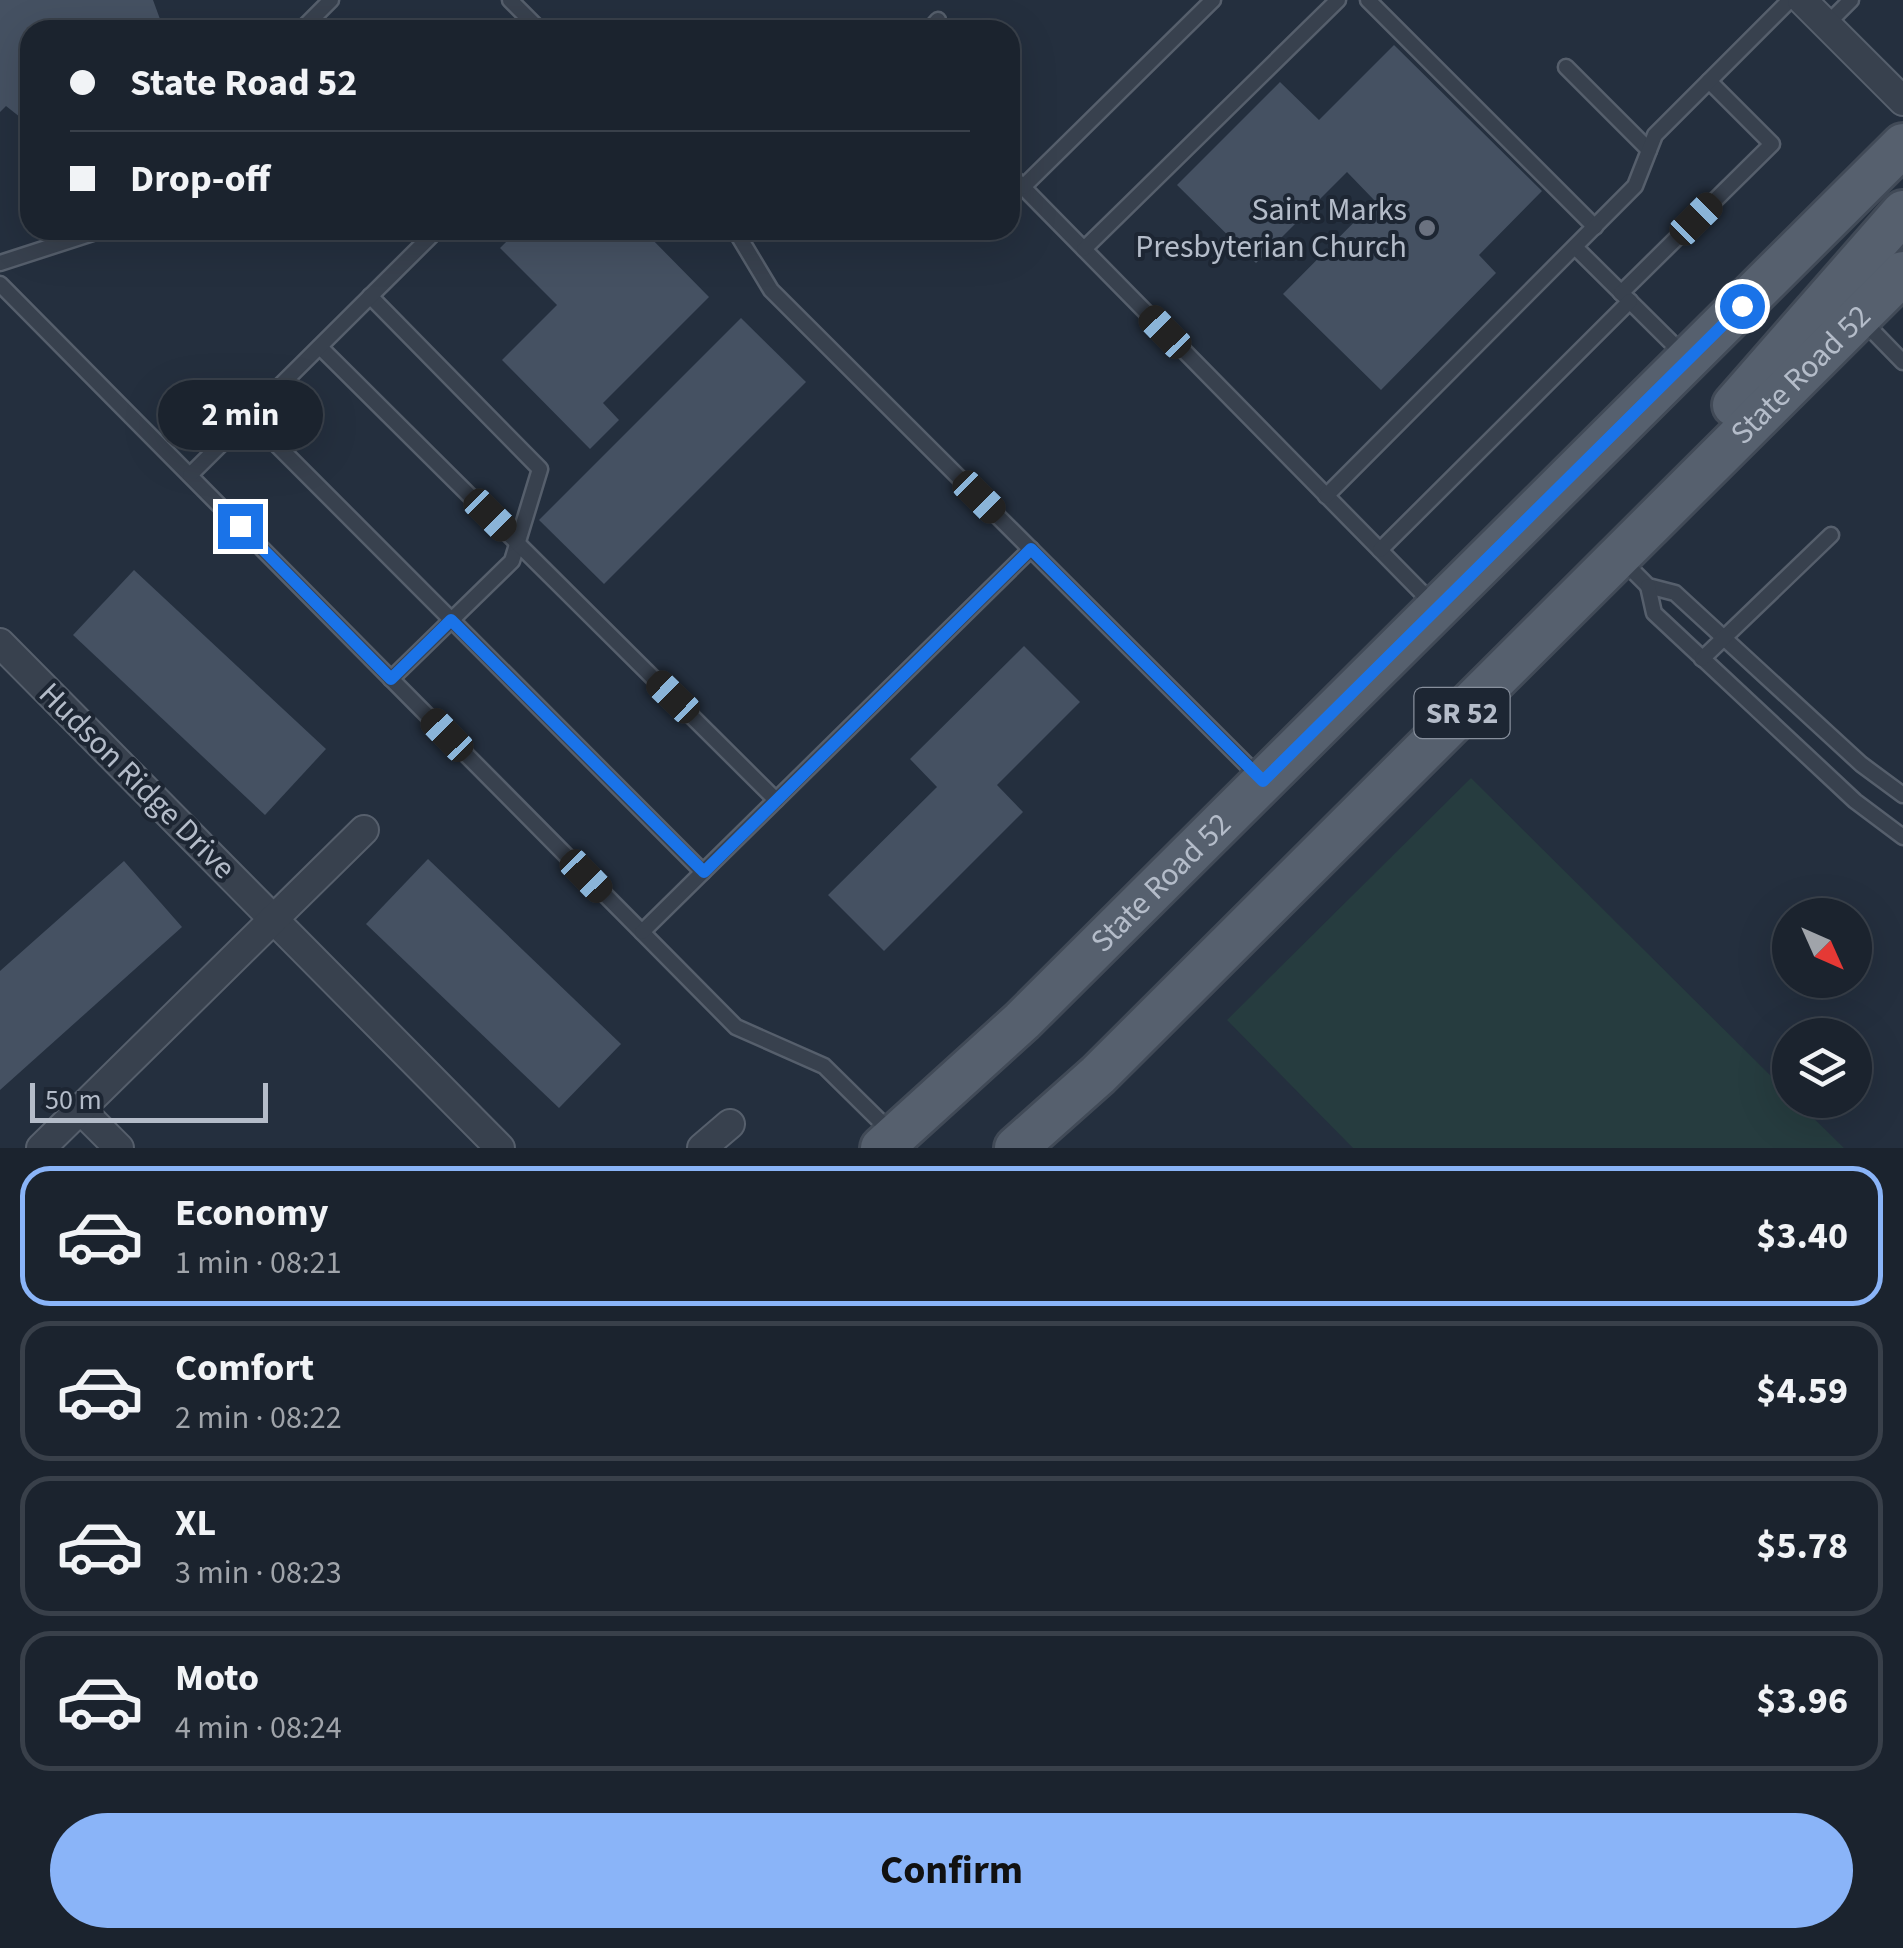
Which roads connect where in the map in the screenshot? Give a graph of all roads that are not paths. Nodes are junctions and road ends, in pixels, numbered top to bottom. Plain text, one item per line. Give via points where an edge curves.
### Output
1 (331, 0) edge
2 (510, 0) edge
3 (1213, 0) edge
4 (1338, 0) edge
5 (1368, 0) edge
6 (1790, 0) edge
7 (1802, 0) edge
8 (1851, 0) edge
9 (311, 20) edge
10 (530, 20) edge
11 (1826, 24) junction
12 (1566, 67) dead end
13 (1709, 81) junction
14 (1903, 101) edge
15 (1903, 145) edge
16 (1649, 150) junction
17 (1022, 187) joint
18 (1903, 212) edge
19 (1596, 227) junction
20 (71, 240) edge
21 (427, 240) edge
22 (741, 240) edge
23 (1575, 247) junction
24 (1084, 250) junction
25 (0, 263) edge
26 (1903, 273) edge
27 (0, 284) edge
28 (370, 296) junction
29 (1626, 297) junction
30 (1859, 317) junction
31 (320, 347) junction
32 (1688, 359) junction
33 (1903, 362) edge
34 (248, 417) junction
35 (190, 476) junction
36 (1326, 496) junction
37 (1663, 514) junction
38 (1831, 535) dead end
39 (518, 543) junction
40 (1031, 549) junction
41 (1380, 550) junction
42 (1634, 571) junction
43 (1437, 608) junction
44 (451, 620) junction
45 (1723, 636) junction
46 (0, 642) edge
47 (1702, 658) junction
48 (391, 679) junction
49 (1263, 781) junction
50 (1903, 796) edge
51 (776, 800) junction
52 (364, 830) dead end
53 (1903, 837) edge
54 (704, 872) junction
55 (274, 920) junction
56 (642, 932) junction
57 (80, 1110) junction
58 (730, 1124) dead end
59 (895, 1144) edge
60 (41, 1148) edge
61 (118, 1148) edge
62 (500, 1148) edge
63 (702, 1148) edge
64 (1016, 1148) edge

1 - 9 lane
2 - 10 lane
3 - 17 lane
4 - 24 lane
5 - 19 lane
6 - 13 lane
7 - 11 street
8 - 11 lane
11 - 14 street
12 - 16 lane
13 - 16 lane
13 - 29 lane via 1772,144
15 - 32 main road, State Road 52 / SR 52
16 - 19 lane via 1635,186
17 - 24 lane
18 - 37 main road via 1705,438
19 - 23 lane
20 - 25 lane
21 - 28 lane
22 - 40 lane via 771,290
23 - 29 lane
23 - 36 lane
24 - 36 lane
26 - 30 main road, State Road 52 / SR 52
27 - 35 lane
28 - 31 lane
28 - 39 lane via 540,469
29 - 32 lane
29 - 41 lane
30 - 33 lane
30 - 37 main road, State Road 52 / SR 52
31 - 34 lane
31 - 39 lane
32 - 43 main road, State Road 52 / SR 52
34 - 35 lane
34 - 44 lane
35 - 48 lane
36 - 41 lane
37 - 42 main road, State Road 52 / SR 52
38 - 45 lane
39 - 44 lane via 512,561
39 - 51 lane
40 - 49 lane
40 - 51 lane
41 - 43 lane
42 - 45 lane via 1675,593
42 - 47 lane via 1654,614
42 - 64 main road, State Road 52 / SR 52
43 - 49 main road, State Road 52 / SR 52
44 - 48 lane
44 - 54 lane
45 - 47 lane
45 - 50 lane
46 - 55 street, Hudson Ridge Drive
47 - 53 lane via 1855,801
48 - 56 lane
49 - 59 main road, State Road 52 / SR 52
51 - 54 lane
52 - 55 street
54 - 56 lane
55 - 57 street
55 - 62 street, Hudson Ridge Drive
56 - 59 lane via 736,1027 824,1066
57 - 60 street
57 - 61 street
58 - 63 street

